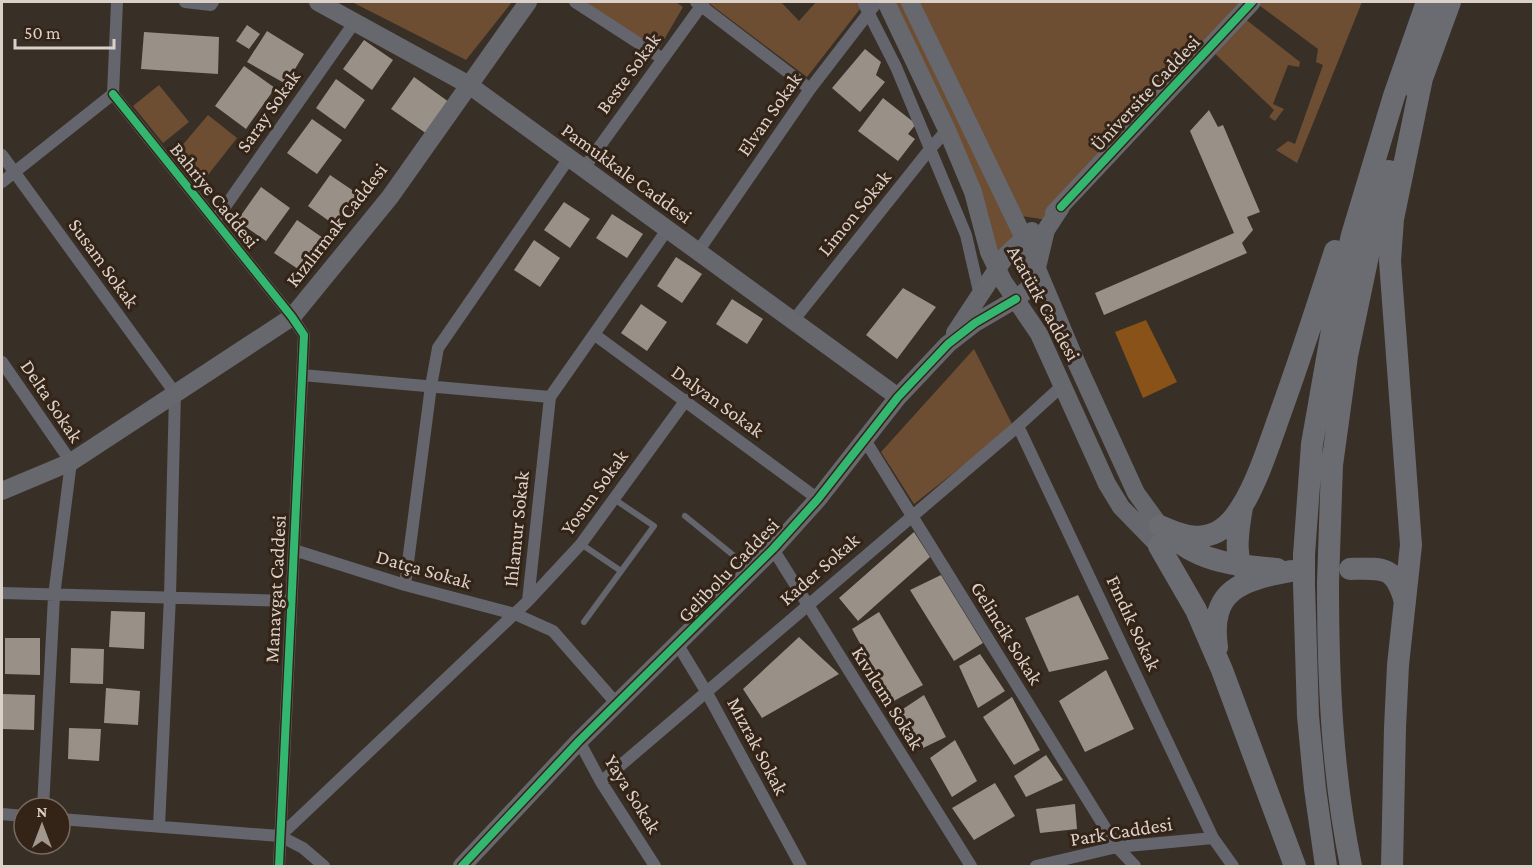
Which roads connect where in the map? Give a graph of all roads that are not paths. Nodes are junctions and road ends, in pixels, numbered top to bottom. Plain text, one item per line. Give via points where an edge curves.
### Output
1 (117, 2) edge
2 (185, 2) edge
3 (213, 2) edge
4 (318, 2) edge
5 (528, 2) edge
6 (575, 2) edge
7 (863, 2) edge
8 (878, 2) edge
9 (886, 2) edge
10 (910, 2) edge
11 (1252, 2) edge
12 (1427, 2) edge
13 (1450, 2) edge
14 (700, 3) edge
15 (868, 14) junction
16 (354, 23) junction
17 (663, 59) junction
18 (1422, 78) junction
19 (469, 85) junction
20 (810, 89) junction
21 (113, 94) junction
22 (1394, 96) junction
23 (947, 130) junction
24 (930, 149) junction
25 (2, 155) edge
26 (577, 163) junction
27 (14, 172) junction
28 (2, 182) edge
29 (1061, 207) junction
30 (215, 221) junction
31 (667, 230) junction
32 (1024, 238) junction
33 (697, 253) junction
34 (1037, 268) junction
35 (998, 269) junction
36 (980, 296) junction
37 (1016, 299) junction
38 (292, 317) junction
39 (793, 321) junction
40 (595, 335) junction
41 (948, 344) junction
42 (2, 362) edge
43 (302, 375) junction
44 (1063, 385) junction
45 (431, 386) junction
46 (175, 393) junction
47 (550, 397) junction
48 (898, 397) junction
49 (686, 400) junction
50 (1018, 426) junction
51 (865, 440) junction
52 (70, 462) junction
53 (2, 490) edge
54 (614, 499) junction
55 (818, 499) junction
56 (1242, 506) junction
57 (685, 516) dead end
58 (912, 516) junction
59 (1159, 536) junction
60 (581, 544) junction
61 (1411, 545) junction
62 (773, 549) junction
63 (294, 550) junction
64 (752, 570) junction
65 (621, 571) junction
66 (1248, 572) junction
67 (1297, 572) junction
68 (1350, 574) dead end
69 (1392, 574) junction
70 (405, 585) junction
71 (2, 593) edge
72 (54, 596) junction
73 (170, 596) junction
74 (291, 601) junction
75 (528, 601) junction
76 (808, 605) junction
77 (1406, 607) junction
78 (515, 614) junction
79 (584, 622) dead end
80 (678, 645) junction
81 (1222, 670) junction
82 (707, 693) junction
83 (616, 703) junction
84 (579, 741) junction
85 (601, 782) junction
86 (44, 796) edge
87 (72, 820) edge
88 (159, 826) junction
89 (280, 836) junction
90 (1212, 838) junction
91 (1117, 847) junction
92 (279, 867) edge
93 (324, 867) edge
94 (462, 867) edge
95 (655, 867) edge
96 (801, 867) edge
97 (970, 867) edge
98 (1036, 867) edge
99 (1135, 867) edge
100 (1233, 867) edge
101 (1295, 867) edge
102 (1326, 867) edge
103 (1351, 867) edge
104 (1392, 867) edge

1 - 21 street
2 - 3 street
4 - 16 street, Pamukkale Caddesi
5 - 19 street, Kızılırmak Caddesi
6 - 17 street
7 - 15 street
8 - 15 street, Elvan Sokak
9 - 23 street, Atatürk Caddesi
10 - 32 street, Atatürk Caddesi
11 - 29 street, Üniversite Caddesi
12 - 22 highway
13 - 18 highway
14 - 17 street, Beste Sokak
14 - 20 street
15 - 20 street, Elvan Sokak
15 - 24 street via 896,67
16 - 19 street, Pamukkale Caddesi
16 - 30 street, Saray Sokak
17 - 26 street, Beste Sokak
18 - 61 highway via 1393,219 1390,261
18 - 103 highway, bridge via 1377,213 1347,356 1332,465 1328,653 1333,741
19 - 26 street, Pamukkale Caddesi
19 - 38 street, Kızılırmak Caddesi via 390,197
20 - 33 street, Elvan Sokak
21 - 27 street
21 - 30 street, Bahriye Caddesi
22 - 56 highway via 1362,166 1297,367
22 - 67 highway via 1352,235 1334,313 1312,444
23 - 24 street, Limon Sokak
23 - 35 street, Atatürk Caddesi via 973,192 989,252
24 - 36 street via 966,235
24 - 39 street, Limon Sokak
25 - 27 street, Susam Sokak
26 - 31 street, Pamukkale Caddesi
26 - 45 street, Beste Sokak via 438,348
27 - 28 street
27 - 46 street, Susam Sokak
29 - 32 street
29 - 34 street via 1046,230
30 - 38 street, Bahriye Caddesi
31 - 33 street, Pamukkale Caddesi
31 - 40 street, Ihlamur Sokak
32 - 34 street, Atatürk Caddesi
32 - 35 street
33 - 39 street, Pamukkale Caddesi
34 - 37 street via 1028,289
34 - 59 street, Atatürk Caddesi via 1077,364
35 - 36 street
35 - 37 street, Atatürk Caddesi
36 - 41 street
37 - 41 street, Gelibolu Caddesi
37 - 44 street, Atatürk Caddesi via 1039,334
38 - 43 street, Manavgat Caddesi via 304,334
38 - 46 street, Kızılırmak Caddesi
39 - 48 street, Pamukkale Caddesi
40 - 47 street, Ihlamur Sokak
40 - 49 street, Dalyan Sokak
41 - 48 street, Gelibolu Caddesi
42 - 52 street, Delta Sokak
43 - 45 street
43 - 63 street, Manavgat Caddesi
44 - 50 street, Kader Sokak
44 - 59 street, Atatürk Caddesi via 1121,507
45 - 47 street
45 - 70 street, Beste Sokak
46 - 52 street, Kızılırmak Caddesi
46 - 73 street
47 - 75 street, Ihlamur Sokak
48 - 51 street, Gelibolu Caddesi
49 - 54 street, Yosun Sokak
49 - 55 street, Dalyan Sokak
50 - 58 street, Kader Sokak
50 - 90 street, Fındık Sokak
51 - 55 street, Gelibolu Caddesi
51 - 58 street, Gelincik Sokak
52 - 53 street, Kızılırmak Caddesi
52 - 72 street
54 - 60 street, Yosun Sokak
54 - 65 lane via 654,526
55 - 62 street, Gelibolu Caddesi
56 - 59 highway via 1228,524 1207,536
56 - 66 highway via 1239,535
57 - 64 lane
58 - 76 street, Kader Sokak
58 - 91 street, Gelincik Sokak
59 - 66 highway via 1176,558 1205,573 1231,579
59 - 81 highway
60 - 65 lane
60 - 75 street, Yosun Sokak
61 - 69 highway via 1403,564
61 - 77 highway
62 - 64 street, Gelibolu Caddesi
62 - 76 street, Kıvılcım Sokak
63 - 70 street, Datça Sokak
63 - 74 street, Manavgat Caddesi
64 - 80 street, Gelibolu Caddesi
65 - 79 lane
66 - 67 highway
66 - 81 highway via 1238,587 1226,595 1215,622
67 - 102 highway via 1315,789
68 - 69 highway via 1379,569
69 - 77 highway
70 - 78 street, Datça Sokak
71 - 72 street
72 - 73 street
72 - 86 street
73 - 74 street
73 - 88 street
74 - 89 street, Manavgat Caddesi
75 - 78 street, Ihlamur Sokak
76 - 82 street, Kader Sokak
76 - 97 street, Kıvılcım Sokak
77 - 104 highway via 1398,665
78 - 83 street, Datça Sokak via 553,631
78 - 89 street, Ihlamur Sokak
80 - 82 street, Mızrak Sokak
80 - 83 street, Gelibolu Caddesi
81 - 101 highway
82 - 85 street, Kader Sokak
82 - 96 street, Mızrak Sokak
83 - 84 street, Gelibolu Caddesi
84 - 85 street, Yaya Sokak
84 - 94 street, Gelibolu Caddesi
85 - 95 street, Yaya Sokak
87 - 88 street
88 - 89 street
89 - 92 street, Manavgat Caddesi
89 - 93 street via 303,848
90 - 91 street, Park Caddesi
90 - 100 street, Fındık Sokak
91 - 98 street, Park Caddesi
91 - 99 street, Gelincik Sokak

